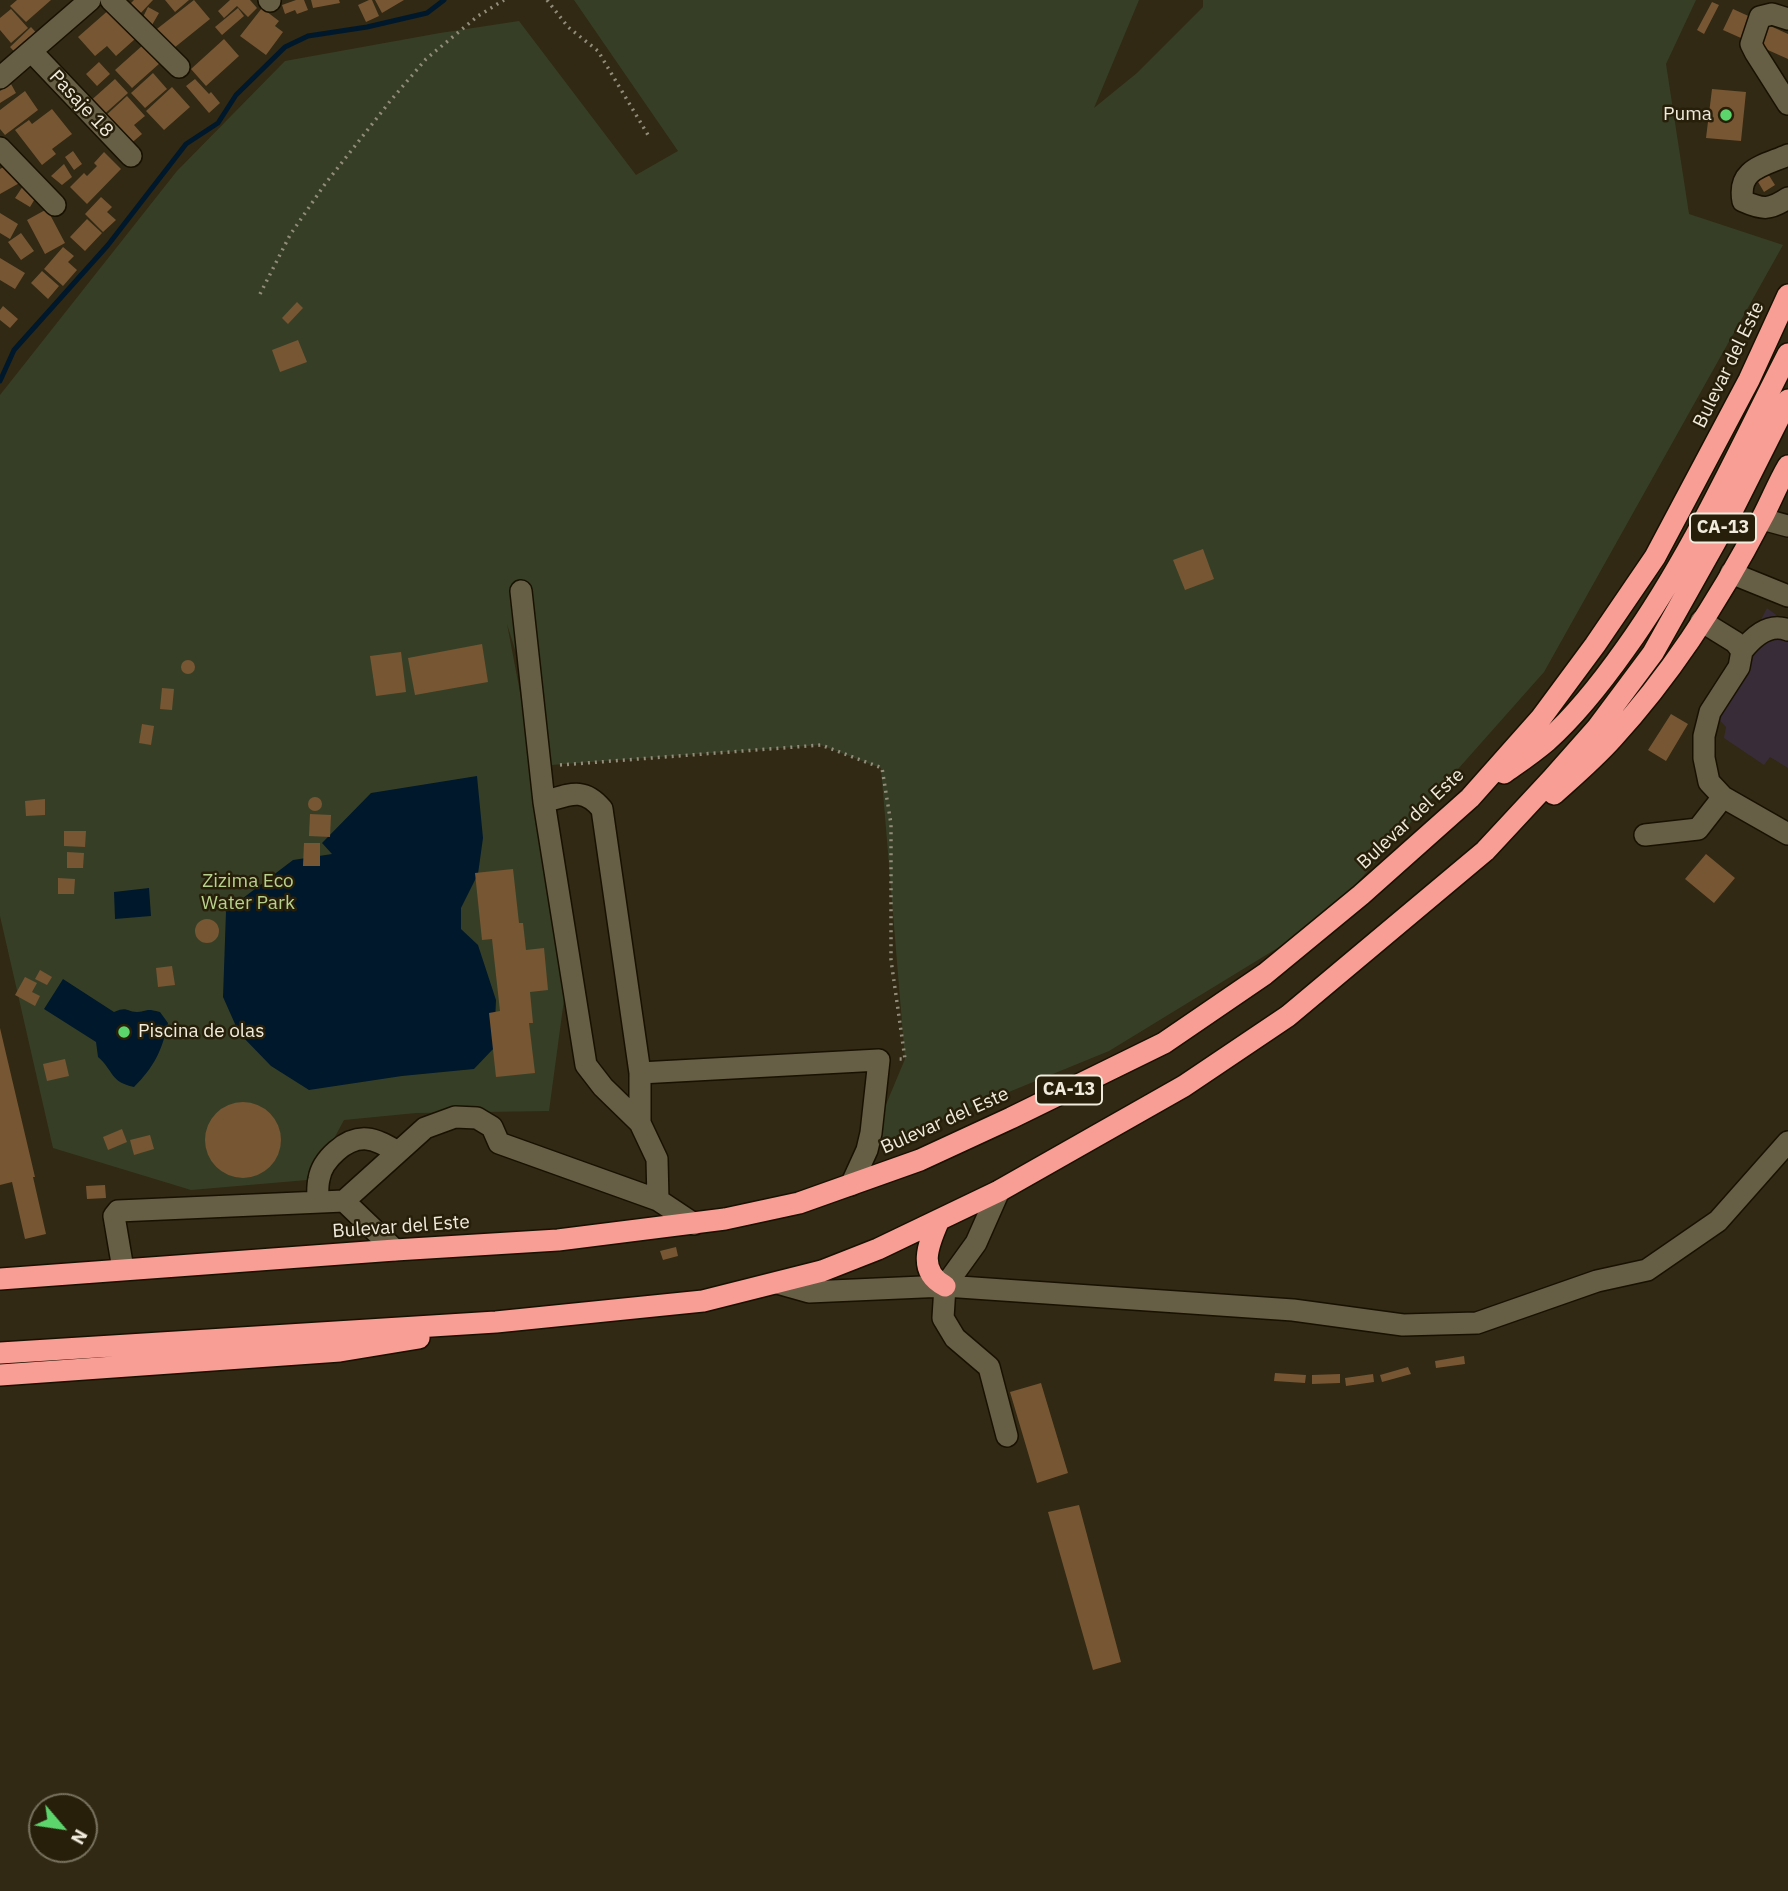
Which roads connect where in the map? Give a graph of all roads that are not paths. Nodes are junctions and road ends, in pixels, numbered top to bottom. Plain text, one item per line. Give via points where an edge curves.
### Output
1 (90, 0) edge
2 (111, 0) edge
3 (1788, 19) edge
4 (31, 51) junction
5 (179, 67) dead end
6 (0, 78) edge
7 (1788, 104) edge
8 (0, 148) edge
9 (1788, 155) edge
10 (131, 156) dead end
11 (1788, 198) edge
12 (55, 205) dead end
13 (1788, 295) edge
14 (1788, 354) edge
15 (1788, 375) edge
16 (1765, 399) junction
17 (1788, 400) edge
18 (1788, 466) edge
19 (1762, 519) junction
20 (1788, 526) edge
21 (1731, 573) junction
22 (521, 591) dead end
23 (1788, 596) edge
24 (1702, 621) junction
25 (1788, 630) edge
26 (1742, 651) junction
27 (1723, 797) junction
28 (1470, 798) junction
29 (544, 802) junction
30 (1788, 834) edge
31 (1645, 835) dead end
32 (1485, 851) junction
33 (640, 1073) junction
34 (640, 1123) junction
35 (1788, 1142) edge
36 (398, 1152) junction
37 (851, 1185) junction
38 (999, 1191) junction
39 (658, 1200) junction
40 (344, 1201) junction
41 (318, 1202) junction
42 (939, 1220) junction
43 (694, 1224) junction
44 (395, 1250) junction
45 (124, 1269) junction
46 (0, 1279) edge
47 (778, 1283) junction
48 (945, 1286) junction
49 (496, 1322) junction
50 (0, 1353) edge
51 (0, 1375) edge
52 (1007, 1436) dead end

1 - 4 street
2 - 5 street
3 - 7 street via 1760,17 1751,44
4 - 6 street
4 - 10 street, Pasaje 18
8 - 12 street
9 - 11 street via 1748,174 1741,187 1744,201 1759,209
13 - 28 highway, Bulevar del Este / CA-13 via 1749,380 1655,557 1541,718
14 - 16 highway
15 - 16 highway
16 - 28 highway via 1687,552 1614,666 1545,743
17 - 32 highway, CA-13 via 1653,653 1588,738
18 - 19 highway
19 - 20 street
19 - 21 highway
21 - 23 street
21 - 24 highway
22 - 29 street
24 - 26 street
24 - 32 highway via 1667,673 1612,739
25 - 26 street via 1769,629 1751,639
26 - 27 street via 1740,667 1710,712 1704,736 1709,782
27 - 30 street
27 - 31 street via 1698,829
28 - 37 highway, Bulevar del Este / CA-13 via 1265,974 1164,1043 920,1160
29 - 33 street via 579,793 602,809
29 - 34 street via 586,1065
32 - 38 highway, CA-13 via 1288,1016 1184,1086
33 - 34 street
33 - 37 street via 879,1060 872,1133
34 - 39 street via 657,1160
35 - 48 street via 1718,1221 1647,1270 1597,1281 1477,1322 1403,1325 1293,1310
36 - 39 street via 425,1128 456,1117 477,1118 492,1127 499,1143
36 - 40 street
36 - 41 street via 367,1139 352,1141 332,1153 319,1177
37 - 43 highway, Bulevar del Este / CA-13 via 799,1203
38 - 42 highway, CA-13
38 - 48 street via 976,1243
39 - 43 street
40 - 41 street
40 - 44 street
41 - 45 street via 118,1211 114,1216
42 - 47 highway, CA-13 via 822,1270
42 - 48 highway via 926,1253 930,1275
43 - 44 highway, Bulevar del Este / CA-13 via 558,1240
44 - 45 highway, Bulevar del Este / CA-13
45 - 46 highway, Bulevar del Este / CA-13
47 - 48 street via 809,1292
47 - 49 highway, CA-13 via 703,1301
48 - 52 street via 943,1318 955,1338 989,1367
49 - 50 highway, CA-13
49 - 51 highway via 340,1351

